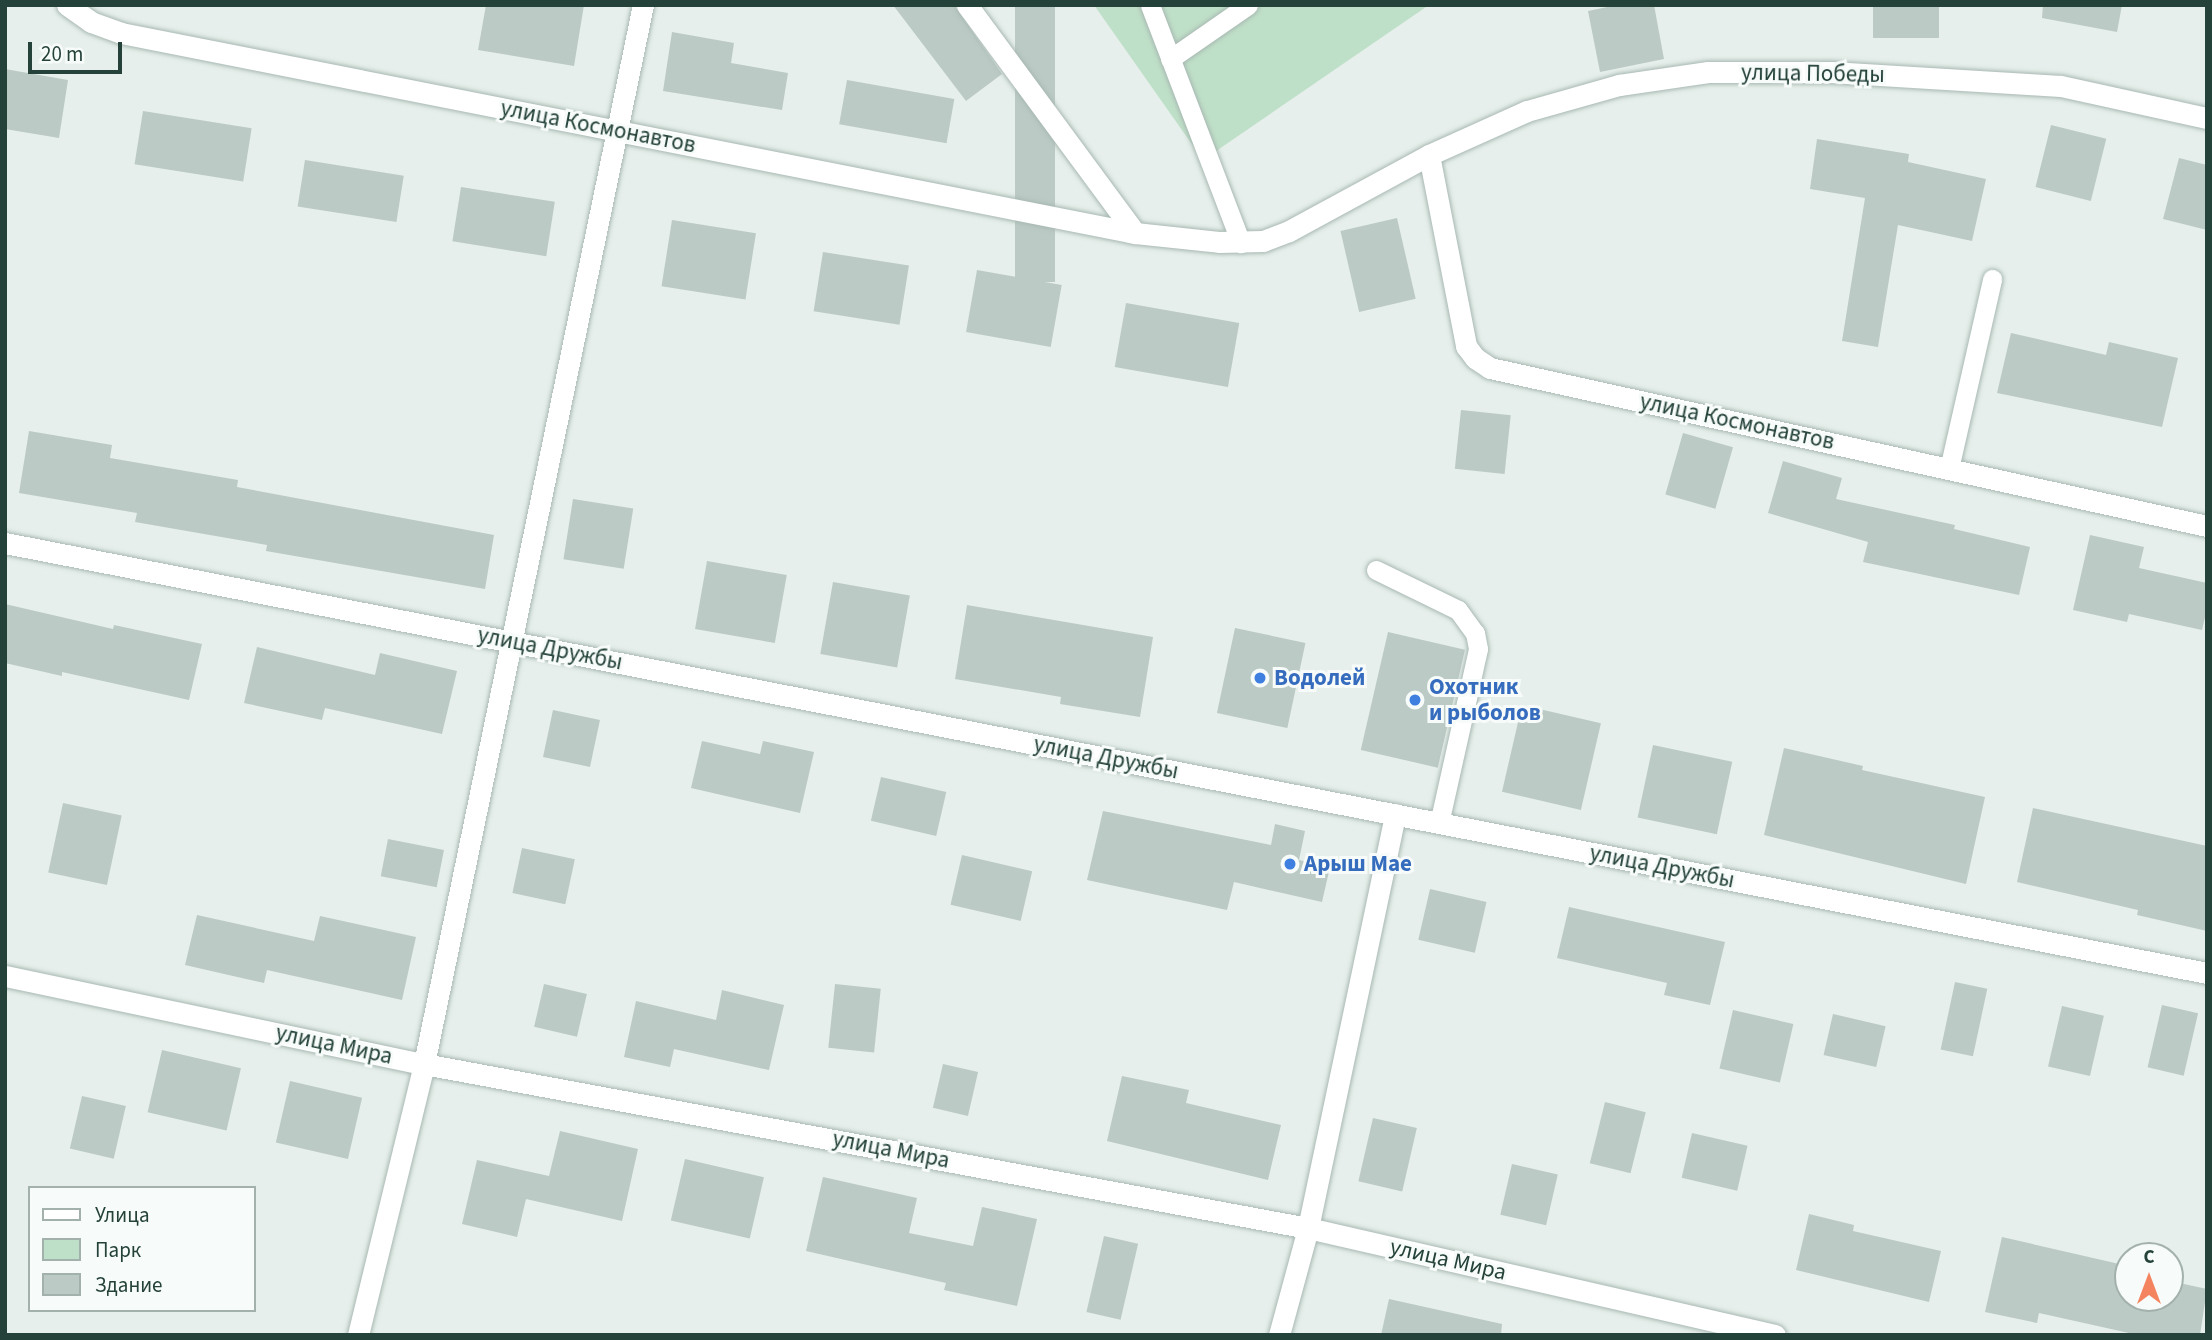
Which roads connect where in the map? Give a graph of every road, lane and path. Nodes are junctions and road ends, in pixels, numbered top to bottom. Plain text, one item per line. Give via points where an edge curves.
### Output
1 (67, 5) edge
2 (643, 5) edge
3 (967, 5) edge
4 (1150, 5) edge
5 (1248, 5) edge
6 (1170, 59) junction
7 (2207, 118) edge
8 (617, 131) junction
9 (1429, 155) junction
10 (1135, 233) junction
11 (1241, 243) junction
12 (1992, 279) dead end
13 (1949, 469) junction
14 (2207, 526) edge
15 (5, 543) edge
16 (1376, 570) dead end
17 (512, 642) junction
18 (1395, 814) junction
19 (1439, 823) junction
20 (2207, 973) edge
21 (5, 976) edge
22 (424, 1063) junction
23 (1308, 1228) junction
24 (358, 1335) edge
25 (1279, 1335) edge
26 (1775, 1335) edge

1 - 8 street, улица Космонавтов via 91,22 121,33
2 - 8 street
3 - 10 street
4 - 6 lane
5 - 6 lane
6 - 11 lane
7 - 9 street, улица Победы via 2061,86 1831,72 1708,72 1619,85 1527,111
8 - 10 street, улица Космонавтов
8 - 17 street
9 - 11 street, улица Победы via 1289,231
9 - 13 street, улица Космонавтов via 1466,346 1490,368
10 - 11 street, улица Космонавтов
12 - 13 lane
13 - 14 street, улица Космонавтов
15 - 17 street, улица Дружбы
16 - 19 lane via 1458,610 1475,633 1478,649
17 - 18 street, улица Дружбы
17 - 22 street
18 - 19 street, улица Дружбы
18 - 23 street
19 - 20 street, улица Дружбы
21 - 22 street, улица Мира
22 - 23 street, улица Мира
22 - 24 street
23 - 25 street
23 - 26 street, улица Мира

